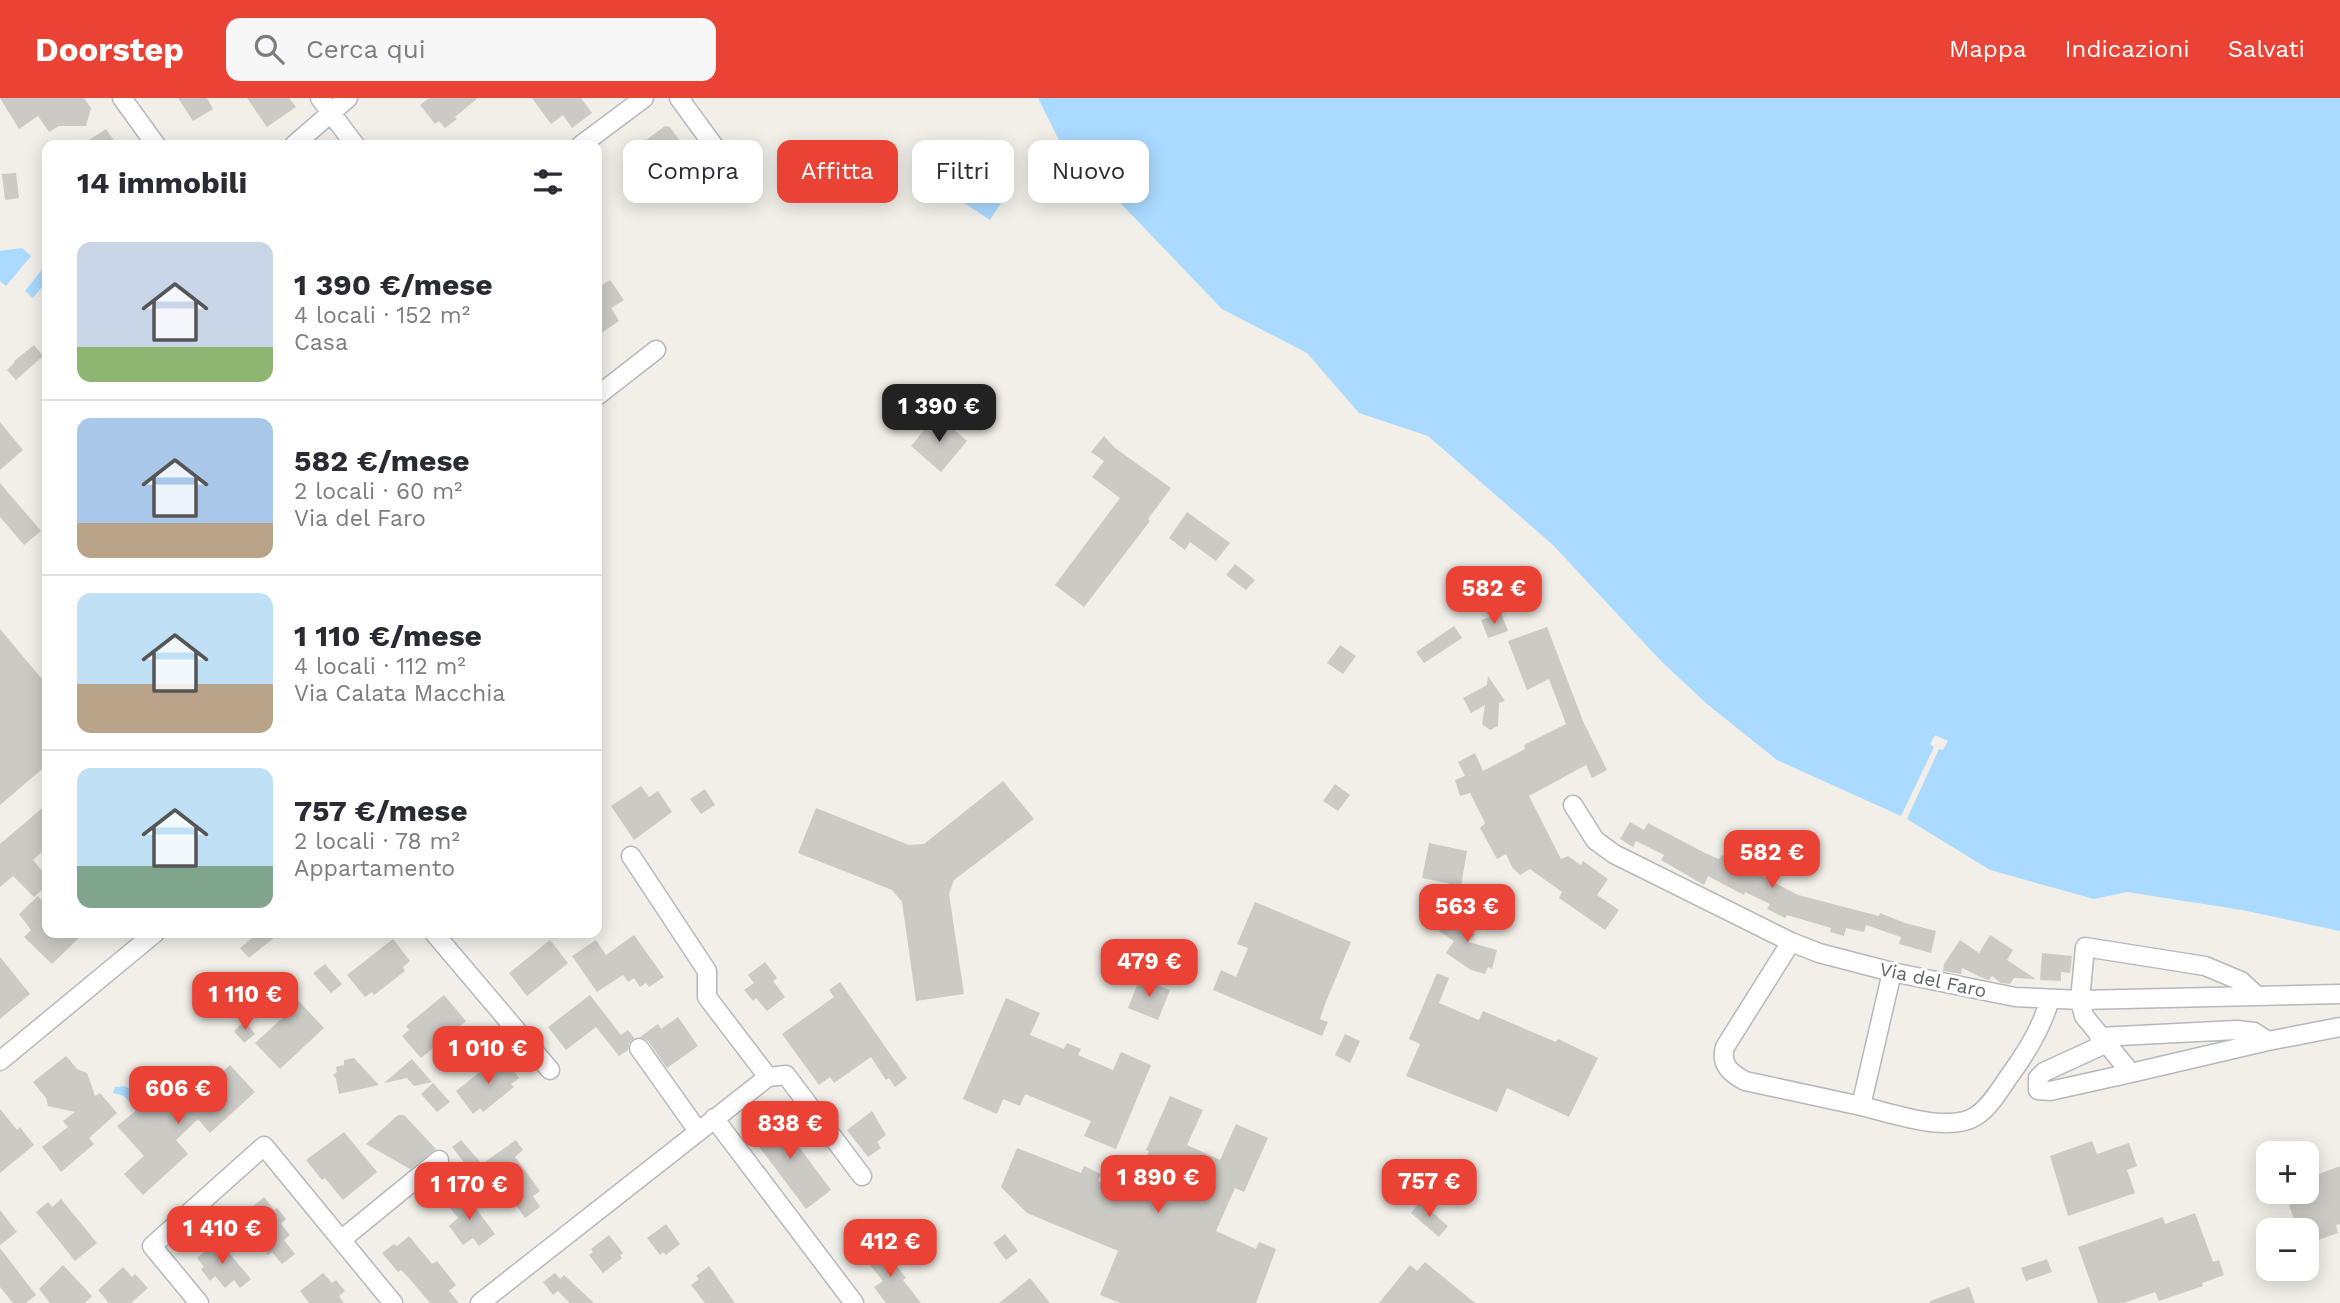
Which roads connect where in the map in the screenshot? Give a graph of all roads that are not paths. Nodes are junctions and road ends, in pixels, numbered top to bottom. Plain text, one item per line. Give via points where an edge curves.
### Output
1 (122, 98) edge
2 (348, 98) edge
3 (644, 98) edge
4 (679, 98) edge
5 (325, 105) edge
6 (152, 140) edge
7 (297, 140) edge
8 (351, 140) edge
9 (589, 140) edge
10 (710, 140) edge
11 (656, 350) dead end
12 (602, 392) edge
13 (1573, 805) dead end
14 (631, 856) dead end
15 (149, 938) edge
16 (438, 938) edge
17 (1791, 942) junction
18 (1892, 972) junction
19 (2340, 994) edge
20 (2257, 996) junction
21 (2050, 999) junction
22 (2080, 1000) junction
23 (2340, 1027) edge
24 (2102, 1041) junction
25 (2268, 1041) junction
26 (639, 1048) dead end
27 (0, 1061) edge
28 (550, 1070) dead end
29 (2131, 1073) junction
30 (768, 1077) junction
31 (1861, 1106) junction
32 (715, 1118) junction
33 (698, 1131) junction
34 (439, 1160) dead end
35 (862, 1176) dead end
36 (341, 1240) junction
37 (199, 1303) edge
38 (393, 1303) edge
39 (480, 1303) edge
40 (853, 1303) edge

1 - 6 street
2 - 5 street
3 - 9 street
4 - 10 street
5 - 7 street
5 - 8 street
11 - 12 street
13 - 17 street, Via del Faro via 1603,848
14 - 30 street via 707,971 707,996
15 - 27 street
16 - 28 street
17 - 18 street, Via del Faro
17 - 31 street via 1725,1047 1723,1062 1745,1081
18 - 21 street, Via del Faro via 2003,995
18 - 31 street
19 - 20 street, Via del Faro
20 - 22 street, Via del Faro
20 - 22 street via 2241,981 2205,966 2085,947
21 - 22 street, Via del Faro
21 - 31 street via 2032,1043 1976,1116 1933,1122
22 - 24 street via 2084,1016
23 - 25 street
24 - 25 street via 2237,1030 2254,1032
24 - 29 street
24 - 29 street via 2044,1072 2038,1078 2038,1090
25 - 29 street
26 - 33 street
30 - 32 street
30 - 35 street via 786,1075
32 - 33 street
32 - 40 street
33 - 39 street
34 - 36 street
36 - 37 street via 264,1146 152,1246
36 - 38 street

